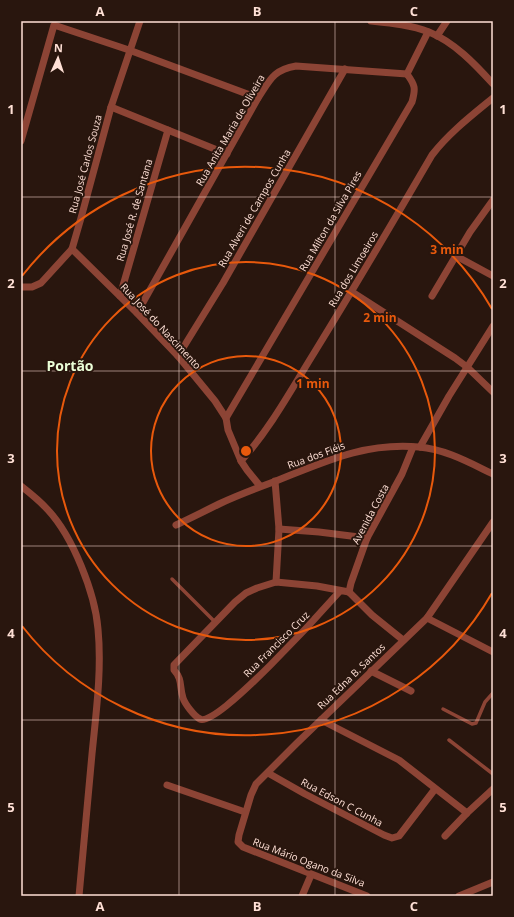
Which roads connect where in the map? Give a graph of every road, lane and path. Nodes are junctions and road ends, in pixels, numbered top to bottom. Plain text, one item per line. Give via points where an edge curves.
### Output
1 (140, 21) edge
2 (371, 21) edge
3 (447, 21) edge
4 (428, 32) junction
5 (437, 36) junction
6 (129, 50) junction
7 (345, 69) junction
8 (407, 74) junction
9 (493, 84) edge
10 (258, 98) junction
11 (493, 98) edge
12 (111, 107) junction
13 (168, 130) junction
14 (21, 140) edge
15 (227, 154) junction
16 (493, 200) edge
17 (72, 249) junction
18 (456, 256) junction
19 (493, 276) edge
20 (21, 287) edge
21 (352, 292) junction
22 (120, 296) junction
23 (432, 296) dead end
24 (137, 313) junction
25 (493, 326) edge
26 (178, 356) junction
27 (467, 367) junction
28 (493, 392) edge
29 (226, 418) junction
30 (417, 447) junction
31 (242, 461) junction
32 (493, 474) edge
33 (276, 481) junction
34 (21, 486) edge
35 (260, 486) junction
36 (493, 522) edge
37 (176, 525) dead end
38 (278, 529) junction
39 (367, 538) junction
40 (172, 579) dead end
41 (276, 582) junction
42 (340, 591) junction
43 (349, 592) junction
44 (427, 618) junction
45 (215, 622) junction
46 (403, 640) junction
47 (493, 652) edge
48 (371, 671) junction
49 (411, 691) dead end
50 (493, 693) edge
51 (443, 709) dead end
52 (321, 720) junction
53 (449, 740) dead end
54 (268, 773) junction
55 (493, 774) edge
56 (167, 784) dead end
57 (435, 789) junction
58 (493, 789) edge
59 (245, 812) junction
60 (467, 813) junction
61 (445, 836) dead end
62 (242, 847) joint
63 (312, 875) junction
64 (493, 882) edge
65 (79, 896) edge
66 (302, 896) edge
67 (368, 896) edge
68 (459, 896) edge

1 - 6 street, Rua José Carlos Souza
2 - 4 street
3 - 5 street
4 - 5 street
4 - 8 street
5 - 9 street via 460,51
6 - 10 street
6 - 12 street, Rua José Carlos Souza
6 - 14 street via 54,25
7 - 8 street, Rua Anita Maria de Oliveira
7 - 10 street, Rua Anita Maria de Oliveira via 296,66 285,68 278,71
7 - 26 street, Rua Alveri de Campos Cunha
8 - 29 street, Rua Milton da Silva Pires via 415,87 412,102
10 - 15 street, Rua Anita Maria de Oliveira
11 - 21 street, Rua dos Limoeiros via 443,141 432,155
12 - 13 street
12 - 17 street, Rua José Carlos Souza
13 - 15 street
13 - 22 street, Rua José R. de Santana
15 - 24 street, Rua Anita Maria de Oliveira
16 - 18 street
17 - 20 street, Rua José Carlos Souza via 41,283 32,287
17 - 22 street, Rua José do Nascimento
18 - 19 street
18 - 23 street
21 - 27 street
21 - 31 street, Rua dos Limoeiros via 267,429
22 - 24 street, Rua José do Nascimento
24 - 26 street, Rua José do Nascimento
25 - 27 street, Avenida Costa
26 - 29 street, Rua José do Nascimento
27 - 28 street
27 - 30 street, Avenida Costa
29 - 31 street, Rua José do Nascimento via 228,430
30 - 32 street, Rua dos Fiéis via 442,452
30 - 33 street, Rua dos Fiéis via 350,453
30 - 39 street, Avenida Costa
31 - 35 street, Rua José do Nascimento
33 - 35 street, Rua dos Fiéis
33 - 38 street
34 - 65 street via 49,511 66,536 85,576 98,629 97,701
35 - 37 street, Rua dos Fiéis
36 - 44 street, Rua Edna B. Santos
38 - 39 street
38 - 41 street
39 - 43 street, Avenida Costa
40 - 45 lane
41 - 42 street
41 - 45 street via 246,593
42 - 43 street
42 - 45 street, Rua Francisco Cruz via 293,643 225,708 203,720 184,700 180,678 174,670 174,665
43 - 46 street
44 - 46 street, Rua Edna B. Santos
44 - 47 street
46 - 48 street, Rua Edna B. Santos
48 - 49 street
48 - 52 street, Rua Edna B. Santos
50 - 51 lane via 476,723 472,724
52 - 54 street, Rua Edna B. Santos
52 - 57 street via 399,760
53 - 55 lane
54 - 57 street, Rua Edson C Cunha via 392,838 399,836
54 - 59 street, Rua Edna B. Santos via 256,784
56 - 59 street
57 - 60 street
58 - 60 street
59 - 62 street, Rua Edna B. Santos via 238,842
60 - 61 street
62 - 63 street, Rua Mário Ogano da Silva
63 - 66 street
63 - 67 street, Rua Mário Ogano da Silva
64 - 68 street

